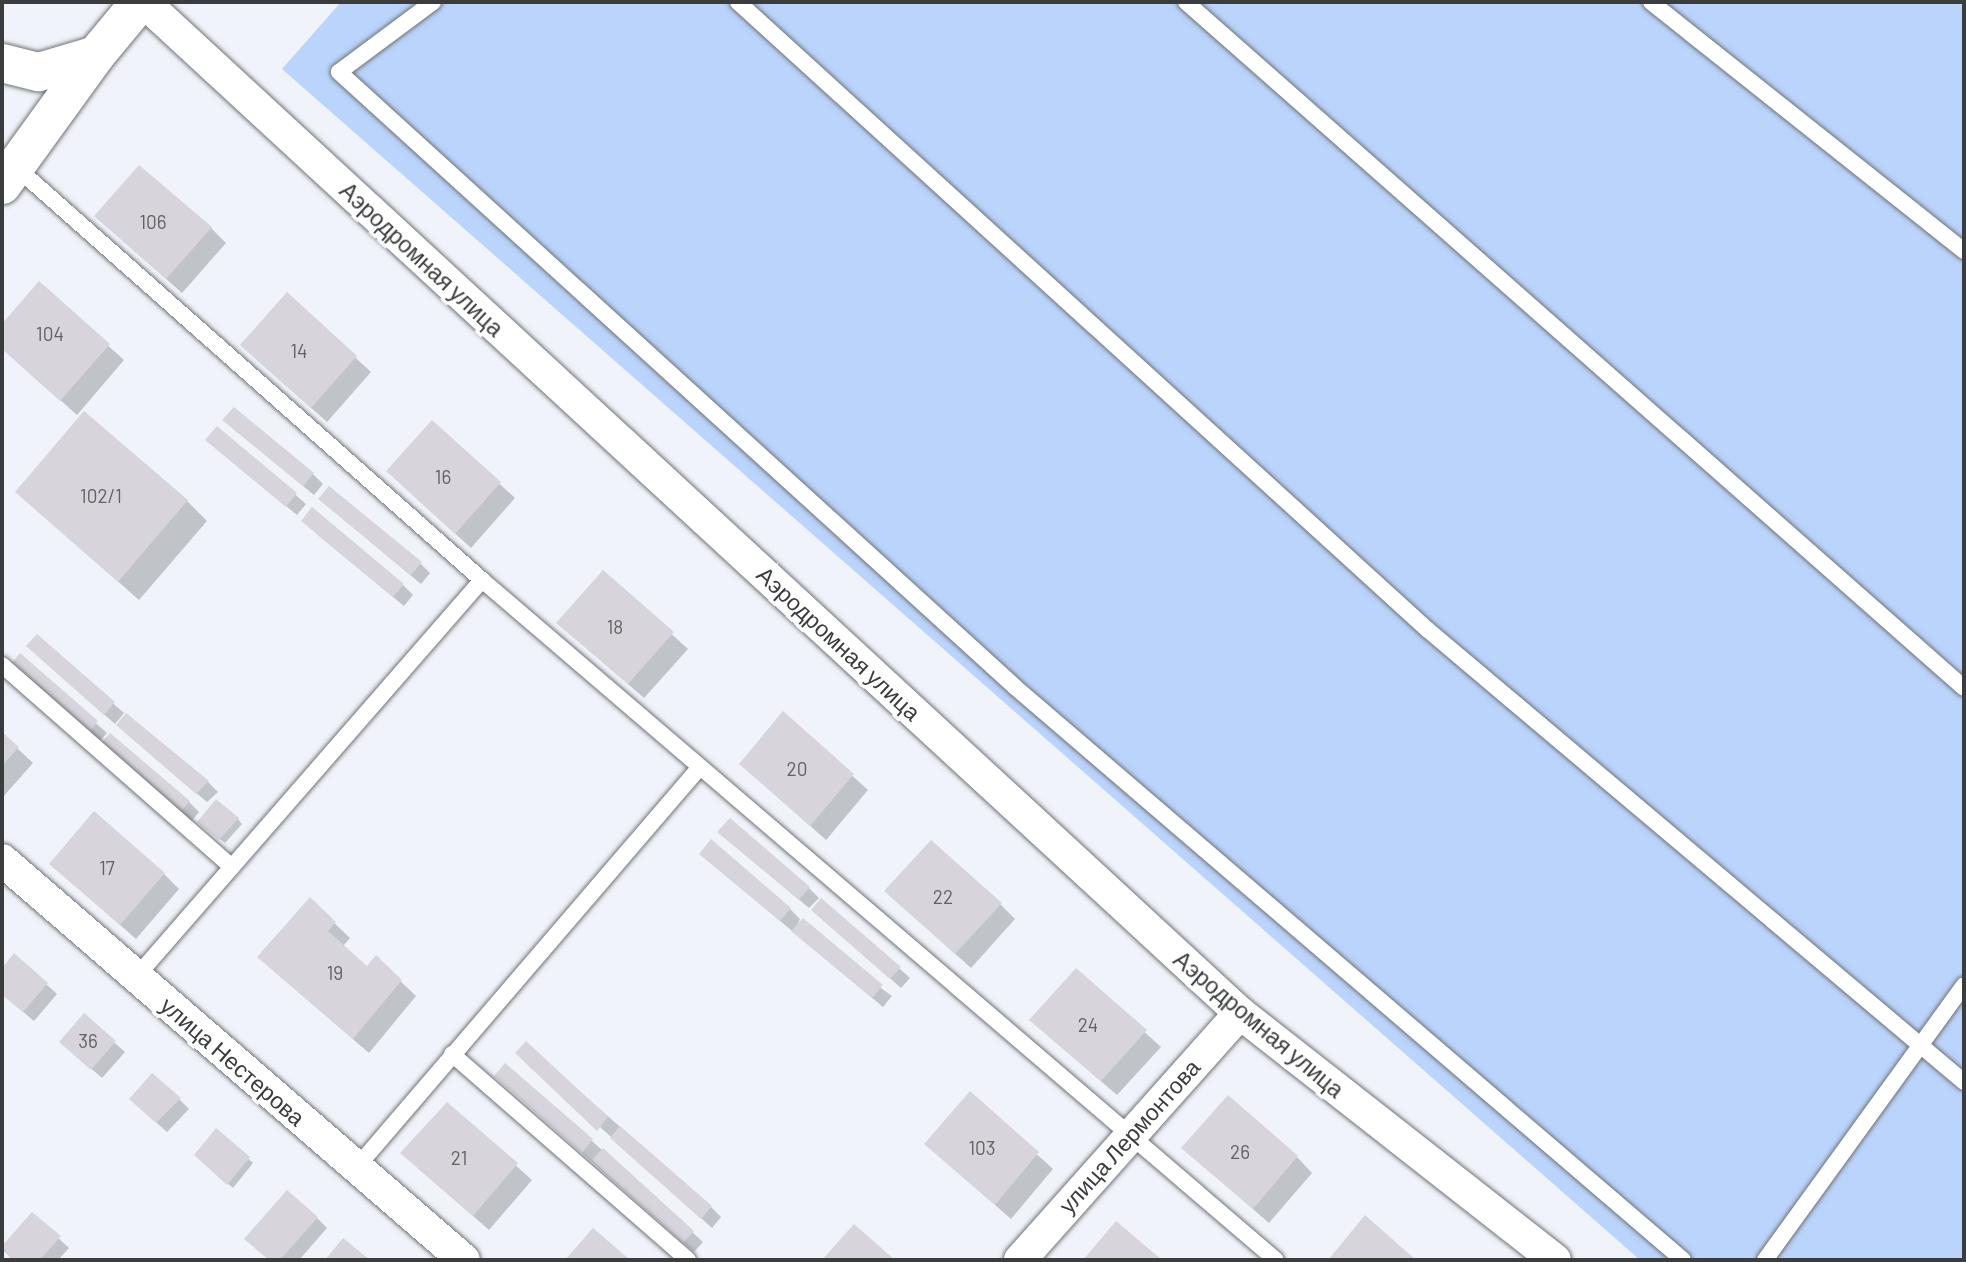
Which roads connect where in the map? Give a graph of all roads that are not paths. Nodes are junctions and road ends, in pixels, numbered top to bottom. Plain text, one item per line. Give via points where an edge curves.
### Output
1 (142, 2) edge
2 (433, 2) edge
3 (738, 2) edge
4 (1186, 2) edge
5 (1651, 2) edge
6 (96, 55) junction
7 (2, 63) edge
8 (9, 177) edge
9 (1964, 251) edge
10 (482, 580) junction
11 (2, 665) edge
12 (1964, 688) edge
13 (700, 767) junction
14 (2, 860) edge
15 (232, 867) junction
16 (136, 977) junction
17 (1964, 985) edge
18 (1240, 1013) junction
19 (1922, 1044) junction
20 (452, 1054) junction
21 (1964, 1082) edge
22 (1129, 1135) junction
23 (356, 1168) junction
24 (464, 1260) edge
25 (688, 1260) edge
26 (1020, 1260) edge
27 (1276, 1260) edge
28 (1555, 1260) edge
29 (1683, 1260) edge
30 (1765, 1260) edge

1 - 6 main road
1 - 18 street, Аэродромная улица
2 - 29 lane via 340,72 1015,687
3 - 19 lane via 1428,630
4 - 12 lane
5 - 9 lane
6 - 7 main road via 39,72
6 - 8 main road
8 - 10 lane
10 - 13 lane
10 - 15 lane
11 - 15 lane
13 - 20 lane
13 - 22 lane
14 - 16 street, улица Нестерова
15 - 16 lane
16 - 23 street, улица Нестерова
17 - 19 lane
18 - 22 street, улица Лермонтова
18 - 28 street, Аэродромная улица
19 - 21 lane
19 - 30 lane
20 - 23 lane
20 - 25 lane
22 - 26 street, улица Лермонтова
22 - 27 lane
23 - 24 street, улица Нестерова

